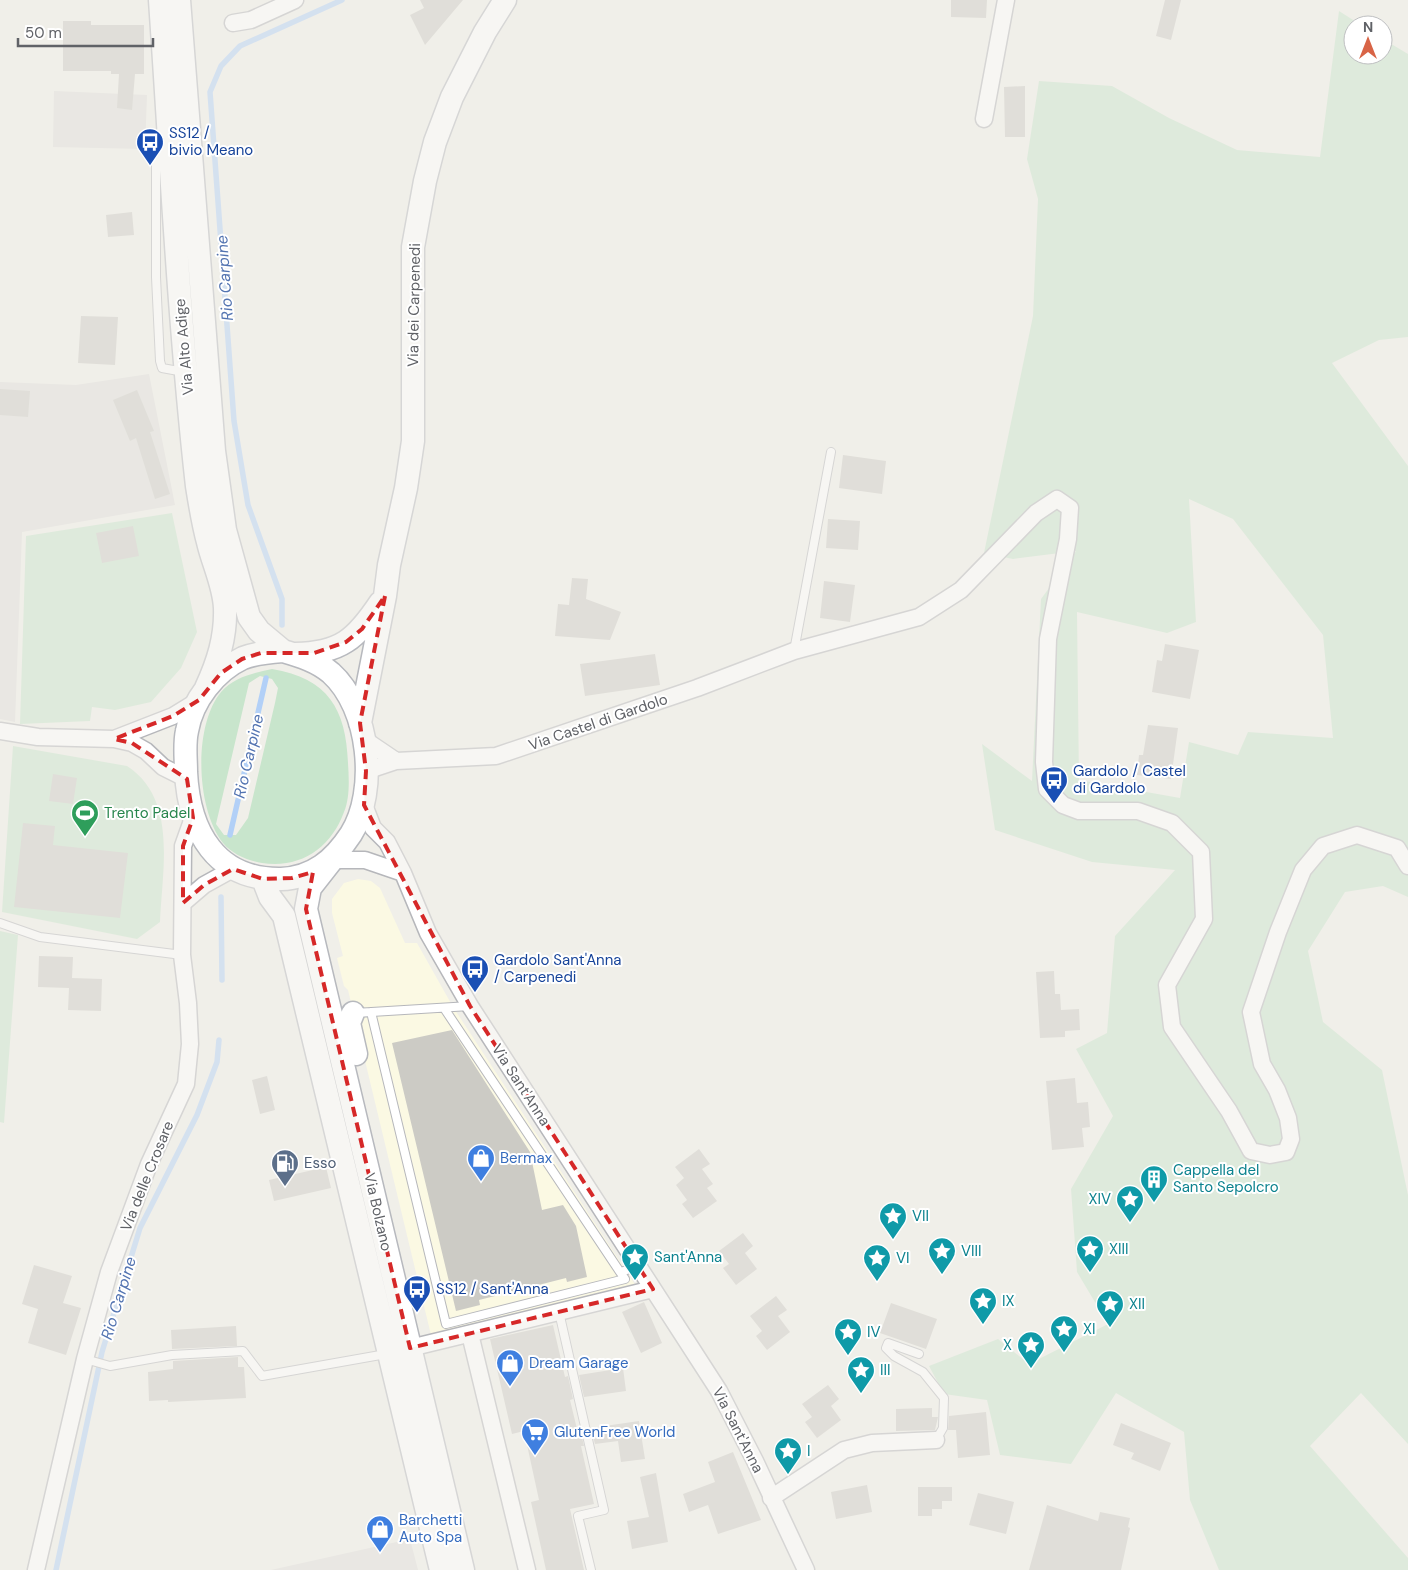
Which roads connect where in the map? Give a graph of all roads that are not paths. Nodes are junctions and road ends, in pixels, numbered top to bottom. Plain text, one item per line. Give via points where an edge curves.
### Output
1 (160, 0) edge
2 (179, 0) edge
3 (295, 0) edge
4 (505, 0) edge
5 (1006, 0) edge
6 (233, 23) dead end
7 (984, 119) dead end
8 (831, 452) dead end
9 (385, 596) junction
10 (794, 651) junction
11 (288, 652) junction
12 (202, 694) junction
13 (361, 730) junction
14 (0, 731) edge
15 (114, 739) junction
16 (396, 761) junction
17 (366, 771) junction
18 (187, 779) junction
19 (364, 805) junction
20 (193, 818) junction
21 (332, 860) junction
22 (1408, 866) edge
23 (233, 869) junction
24 (403, 873) junction
25 (263, 879) junction
26 (183, 903) junction
27 (0, 922) edge
28 (182, 955) junction
29 (470, 1006) junction
30 (444, 1008) junction
31 (362, 1013) junction
32 (364, 1157) junction
33 (637, 1267) junction
34 (620, 1272) junction
35 (653, 1289) junction
36 (559, 1312) junction
37 (470, 1334) junction
38 (410, 1348) junction
39 (388, 1354) junction
40 (919, 1354) dead end
41 (89, 1360) junction
42 (936, 1440) joint
43 (771, 1498) junction
44 (429, 1519) junction
45 (36, 1570) edge
46 (427, 1570) edge
47 (441, 1570) edge
48 (463, 1570) edge
49 (527, 1570) edge
50 (590, 1570) edge
51 (806, 1570) edge

1 - 12 main road, Via Alto Adige via 186,372 198,488 225,606 218,662
2 - 11 main road, Via Alto Adige via 214,452 225,530 249,617 259,631
3 - 6 street via 251,20
4 - 9 main road, Via dei Carpenedi via 452,97 425,181 414,247 413,441
5 - 7 street
8 - 10 lane
9 - 11 main road, Via dei Carpenedi via 362,629 346,642 314,653
9 - 13 main road, Via dei Carpenedi
10 - 16 street, Via Castel di Gardolo via 697,688 496,756
10 - 22 street, Via Castel di Gardolo via 919,617 961,590 1036,513 1057,499 1070,508 1068,539 1048,639 1044,762 1047,789 1063,805 1079,810 1138,810 1172,823 1201,852 1204,919 1167,985 1172,1027 1229,1111 1251,1151 1270,1156 1286,1152 1291,1139 1288,1118 1262,1064 1251,1012 1303,870 1323,846 1357,835 1397,848
11 - 12 main road, Via dei Carpenedi via 261,653 242,659 221,673
11 - 13 main road via 312,660 346,690
12 - 15 street via 173,716
12 - 18 main road, Via Alto Adige via 187,729
13 - 16 street
13 - 17 main road, Via Bolzano
14 - 15 street via 38,737
15 - 18 street via 132,743 163,767
16 - 17 street, Via Castel di Gardolo
17 - 19 main road, Via Bolzano
18 - 20 main road, Via Alto Adige
19 - 21 main road, Via Bolzano via 359,821
19 - 24 street, Via Sant'Anna via 373,828 386,842
20 - 23 main road, Via Alto Adige via 201,837
20 - 26 street, Via delle Crosare via 183,846
21 - 24 street via 364,860
21 - 25 main road via 313,872 292,878
21 - 32 main road, Via Bolzano via 310,888 306,909
23 - 25 main road
23 - 26 street via 204,884
24 - 29 street, Via Sant'Anna via 428,933
25 - 39 main road, Via Bolzano via 270,897 284,916
26 - 28 street, Via delle Crosare
27 - 28 lane via 40,937
28 - 41 street, Via delle Crosare via 190,1044 186,1084 149,1164 109,1272
29 - 30 lane
29 - 33 street, Via Sant'Anna
30 - 31 lane
30 - 34 lane
31 - 32 main road via 349,1023 371,1121
31 - 34 lane via 446,1324 625,1279
32 - 38 main road, Via Bolzano
33 - 34 lane
33 - 35 street, Via Sant'Anna
35 - 36 street
35 - 43 street, Via Sant'Anna via 719,1391
36 - 37 street
36 - 50 lane via 604,1510 578,1516
37 - 38 street
37 - 49 street
38 - 48 main road, Via Bolzano
39 - 41 lane via 262,1376 243,1351 172,1355 110,1366
39 - 44 main road, Via Bolzano
40 - 42 lane via 888,1343 886,1348 922,1372 944,1398 944,1428
41 - 45 street, Via delle Crosare
42 - 43 street via 872,1443 844,1450
43 - 51 street, Via Sant'Anna
44 - 46 main road
44 - 47 main road, Via Bolzano

